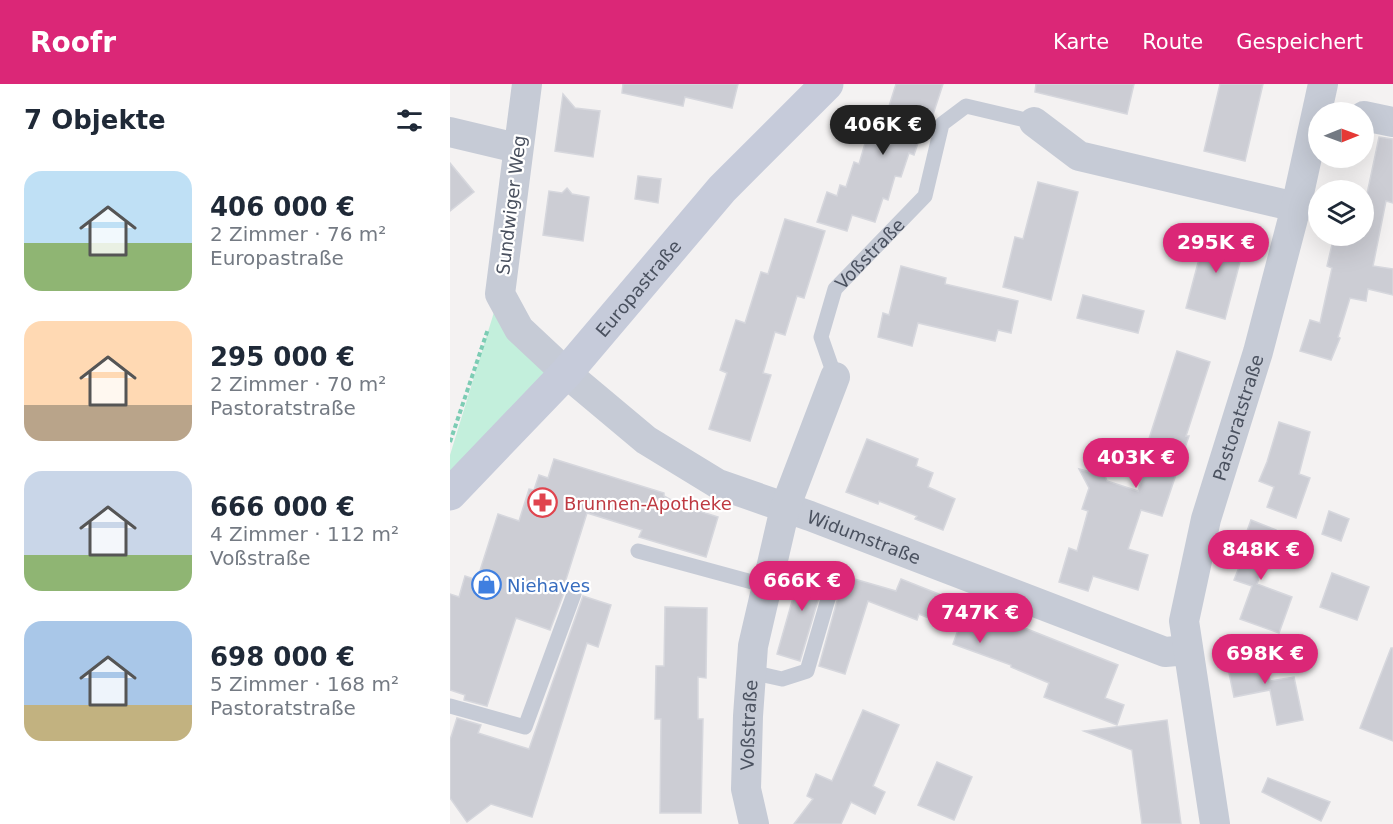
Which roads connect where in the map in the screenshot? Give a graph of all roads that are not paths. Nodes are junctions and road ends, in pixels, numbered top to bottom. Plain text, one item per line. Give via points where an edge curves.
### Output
1 (527, 84) edge
2 (827, 84) edge
3 (1329, 101) edge
4 (1374, 118) edge
5 (1034, 122) joint
6 (1393, 122) edge
7 (450, 132) edge
8 (518, 148) junction
9 (1296, 207) junction
10 (566, 373) junction
11 (835, 377) joint
12 (450, 494) edge
13 (785, 508) junction
14 (638, 551) dead end
15 (835, 575) dead end
16 (767, 586) junction
17 (574, 594) dead end
18 (1188, 650) junction
19 (751, 672) junction
20 (450, 706) edge
21 (754, 824) edge
22 (1215, 824) edge

1 - 8 street, Sundwiger Weg
2 - 10 street, Europastraße via 722,189
3 - 9 street, Pastoratstraße
4 - 6 street
5 - 9 street, Voßstraße via 1079,156
5 - 11 lane, Voßstraße via 966,105 942,124 925,196 835,290 821,337
7 - 8 street
8 - 10 street, Sundwiger Weg via 500,294 519,328
9 - 18 street, Pastoratstraße via 1206,519 1184,621
10 - 12 street, Europastraße
10 - 13 street, Widumstraße via 646,440 718,484
11 - 13 street, Voßstraße
13 - 16 street, Voßstraße
13 - 18 street, Widumstraße via 1165,652
14 - 16 lane
15 - 19 lane via 807,671 782,679
16 - 19 street, Voßstraße
17 - 20 lane via 525,727
18 - 22 street, Pastoratstraße
19 - 21 street, Voßstraße via 746,789

